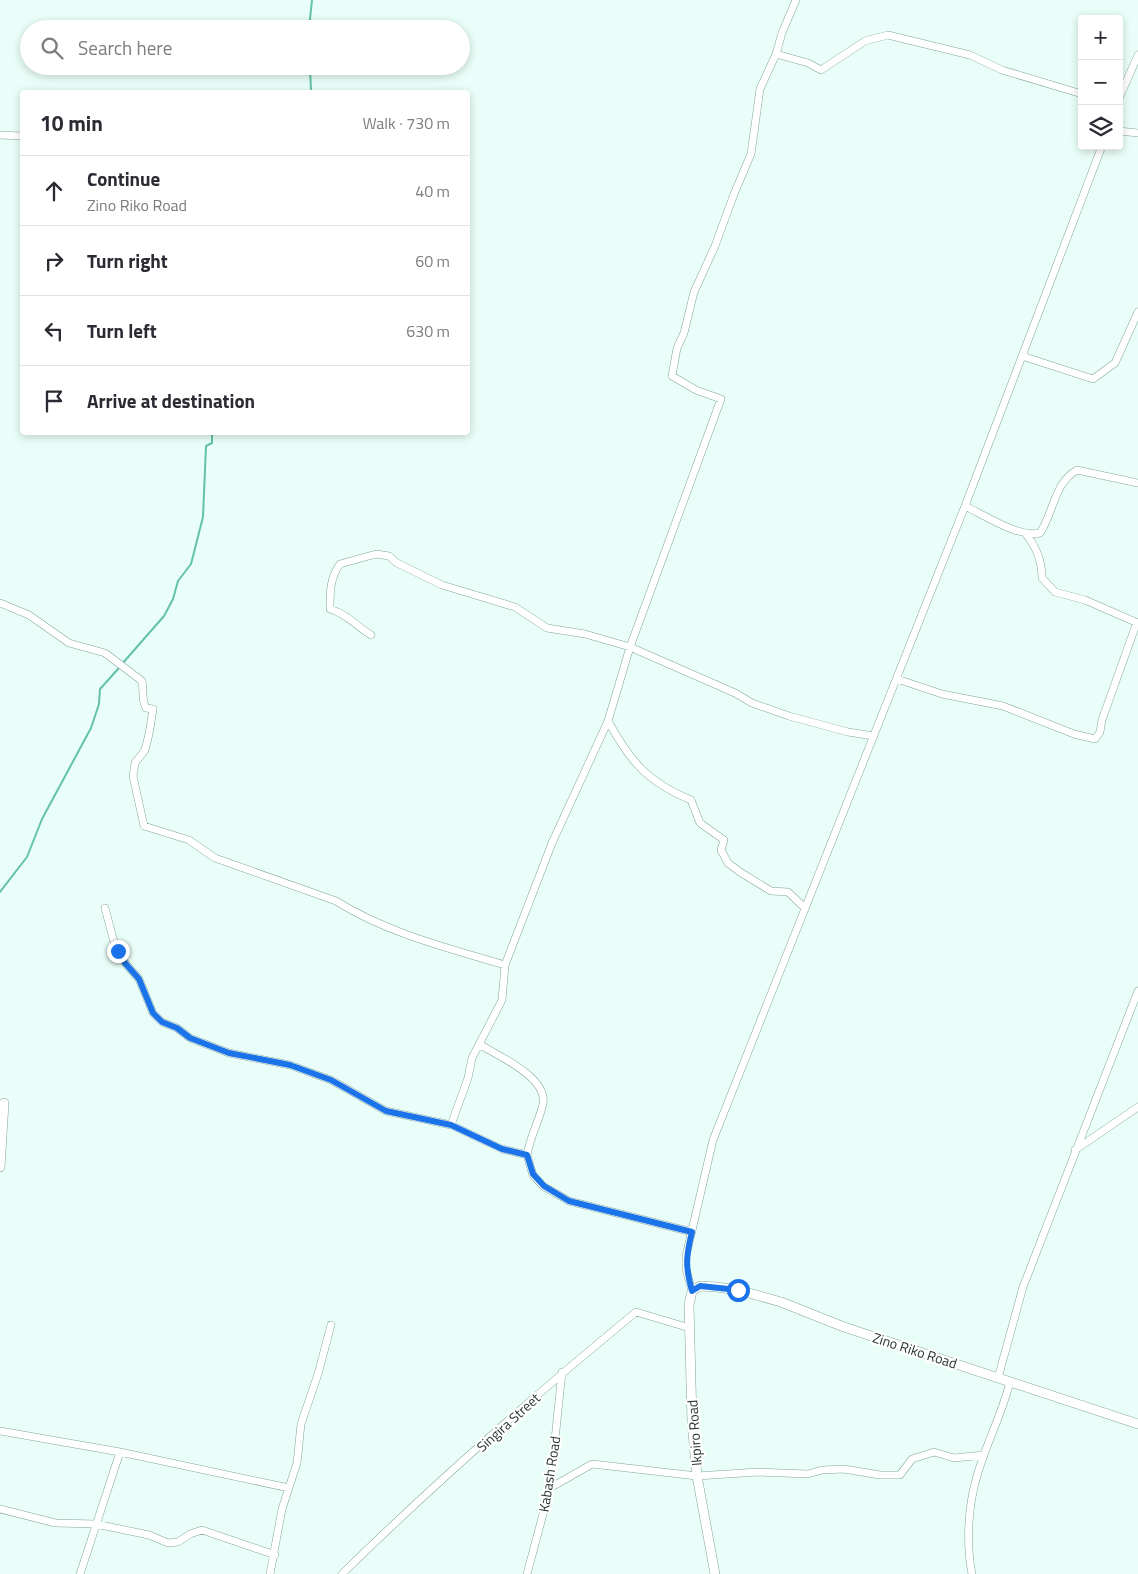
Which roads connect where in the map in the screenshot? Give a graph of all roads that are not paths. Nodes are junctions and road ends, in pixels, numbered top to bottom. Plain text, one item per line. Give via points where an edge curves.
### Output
1 (796, 0) edge
2 (776, 54) junction
3 (1138, 55) edge
4 (1123, 89) edge
5 (1078, 93) edge
6 (1123, 131) edge
7 (1138, 133) edge
8 (0, 135) edge
9 (20, 136) edge
10 (1100, 150) edge
11 (1138, 312) edge
12 (1022, 356) junction
13 (1138, 483) edge
14 (965, 506) junction
15 (1025, 533) junction
16 (0, 603) edge
17 (1137, 622) edge
18 (371, 635) dead end
19 (630, 647) junction
20 (897, 679) junction
21 (608, 721) junction
22 (874, 736) junction
23 (105, 908) dead end
24 (805, 908) junction
25 (505, 965) junction
26 (1138, 991) edge
27 (479, 1044) junction
28 (4, 1103) dead end
29 (1138, 1107) edge
30 (451, 1125) junction
31 (1075, 1150) junction
32 (527, 1155) junction
33 (0, 1167) edge
34 (692, 1232) junction
35 (692, 1291) junction
36 (330, 1325) dead end
37 (690, 1328) junction
38 (562, 1372) junction
39 (998, 1378) junction
40 (1010, 1382) junction
41 (1138, 1424) edge
42 (0, 1431) edge
43 (120, 1452) junction
44 (984, 1455) junction
45 (697, 1476) junction
46 (289, 1488) junction
47 (550, 1488) junction
48 (0, 1509) edge
49 (96, 1524) junction
50 (275, 1555) junction
51 (80, 1574) edge
52 (270, 1574) edge
53 (342, 1574) edge
54 (527, 1574) edge
55 (716, 1574) edge
56 (972, 1574) edge

1 - 2 street
2 - 5 street via 821,70 865,41 888,35 970,55 1002,70
2 - 19 street via 760,89 751,154 694,292 672,376 721,399
3 - 4 street
6 - 7 street
8 - 9 street
10 - 12 street
11 - 12 street via 1115,363 1093,378
12 - 14 street
13 - 15 street via 1077,470 1064,479 1040,533
14 - 15 street
14 - 20 street
15 - 17 street via 1034,544 1042,567 1042,578 1055,592 1086,600
16 - 25 street via 29,615 69,643 105,654 142,681 142,700 146,708 153,709 145,750 135,763 133,776 144,826 189,840 215,858 336,901 414,937
17 - 20 street via 1095,739 1079,736 1003,706 942,694
18 - 19 street via 351,618 330,609 330,584 340,564 376,554 389,556 442,585 515,607 547,628 585,634
19 - 21 street
19 - 22 street via 761,706 848,732
20 - 22 street
21 - 24 street via 625,752 641,769 661,786 691,800 700,824 724,840 721,850 728,863 771,891 788,892
21 - 25 street via 552,843
22 - 24 street
23 - 30 street via 114,942 125,963 139,979 153,1013 162,1022 190,1038 229,1053 290,1065 331,1080 386,1111
24 - 34 street via 713,1140
25 - 27 street via 502,1000
26 - 31 street
27 - 30 street
27 - 32 street via 524,1071 540,1086 543,1102
28 - 33 street
29 - 31 street
30 - 32 street via 507,1152
31 - 39 street via 1023,1287
32 - 34 street via 533,1174 544,1186 569,1201
34 - 35 street via 686,1256
35 - 37 street, Ikpiro Road
35 - 39 street, Zino Riko Road via 700,1286 716,1287 781,1302 844,1327
36 - 46 street via 301,1424 297,1463
37 - 38 street, Singira Street via 636,1312
37 - 45 street, Ikpiro Road
38 - 47 street, Kabash Road
38 - 53 street, Singira Street
39 - 40 street, Zino Riko Road
40 - 41 street, Zino Riko Road
40 - 44 street
42 - 43 street
43 - 46 street
43 - 49 street
44 - 45 street via 954,1458 934,1452 912,1459 900,1475 844,1469 808,1474 758,1472
44 - 56 street via 976,1478 967,1549
45 - 47 street via 592,1464
45 - 55 street, Ikpiro Road
46 - 50 street via 282,1509
47 - 54 street, Kabash Road
48 - 49 street via 55,1523
49 - 50 street via 149,1535 168,1543 178,1542 202,1530
49 - 51 street
50 - 52 street

